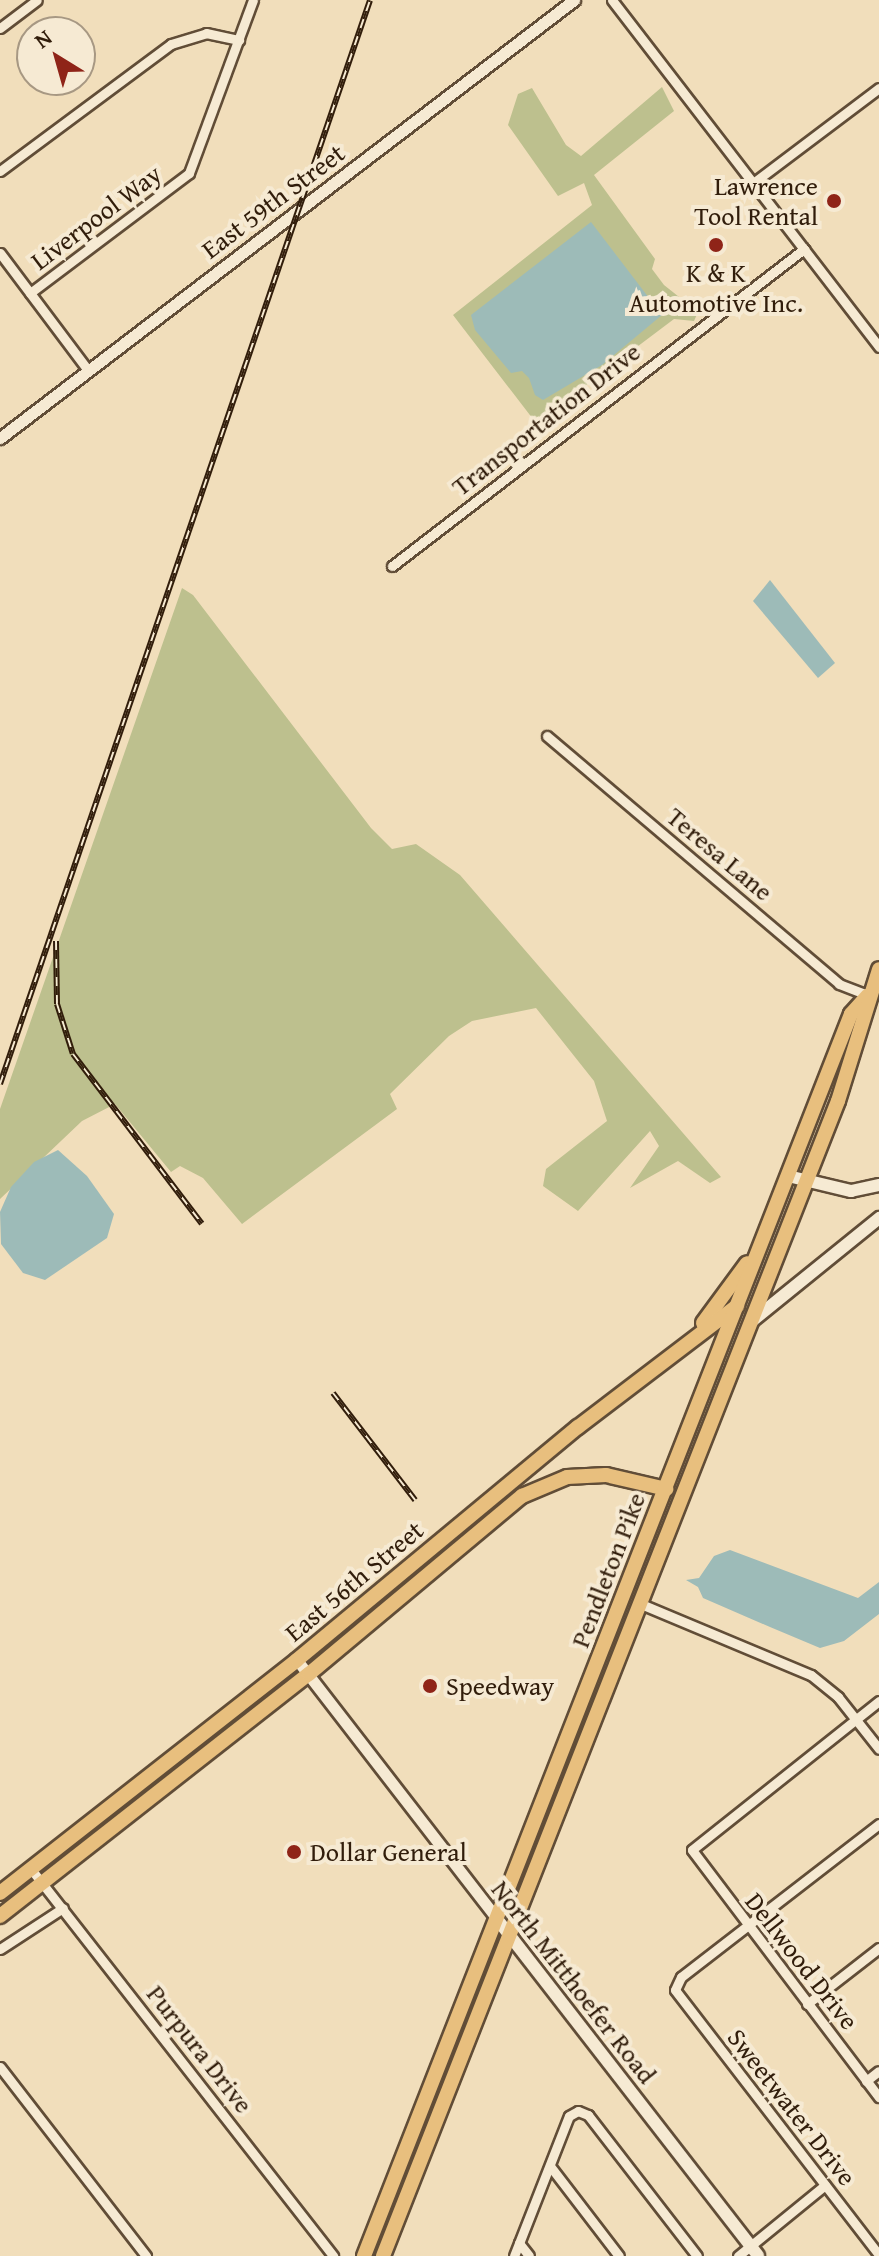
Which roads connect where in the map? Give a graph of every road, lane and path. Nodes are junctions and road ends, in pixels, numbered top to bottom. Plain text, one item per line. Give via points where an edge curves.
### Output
1 (37, 0) edge
2 (253, 0) edge
3 (574, 0) edge
4 (612, 0) edge
5 (0, 28) edge
6 (239, 40) junction
7 (879, 88) edge
8 (0, 171) edge
9 (753, 183) junction
10 (804, 249) junction
11 (0, 253) edge
12 (30, 293) junction
13 (879, 347) edge
14 (88, 370) junction
15 (0, 438) edge
16 (392, 566) dead end
17 (547, 736) dead end
18 (879, 969) edge
19 (868, 995) junction
20 (788, 1176) junction
21 (806, 1182) junction
22 (879, 1185) edge
23 (879, 1218) edge
24 (768, 1228) junction
25 (738, 1305) junction
26 (750, 1323) junction
27 (682, 1346) junction
28 (666, 1489) junction
29 (641, 1604) junction
30 (297, 1660) junction
31 (309, 1674) junction
32 (879, 1701) edge
33 (856, 1719) junction
34 (879, 1749) edge
35 (879, 1824) edge
36 (31, 1869) junction
37 (43, 1884) junction
38 (0, 1893) edge
39 (63, 1908) junction
40 (0, 1916) edge
41 (497, 1919) junction
42 (747, 1927) junction
43 (510, 1935) junction
44 (879, 1948) edge
45 (0, 1949) edge
46 (807, 2004) junction
47 (0, 2067) edge
48 (879, 2071) edge
49 (866, 2081) junction
50 (879, 2097) edge
51 (550, 2166) junction
52 (825, 2185) junction
53 (519, 2243) junction
54 (754, 2251) edge
55 (879, 2255) edge
56 (146, 2256) edge
57 (333, 2256) edge
58 (364, 2256) edge
59 (383, 2256) edge
60 (514, 2256) edge
61 (529, 2256) edge
62 (619, 2256) edge
63 (697, 2256) edge
64 (738, 2256) edge

1 - 5 street
2 - 6 street, Liverpool Way
3 - 14 street, East 59th Street
4 - 9 street
6 - 8 street via 202,34 171,44
6 - 12 street, Liverpool Way via 189,173
7 - 9 street
9 - 10 street
10 - 13 street
10 - 16 street, Transportation Drive
11 - 12 street
12 - 14 street
14 - 15 street, East 59th Street
17 - 19 street, Teresa Lane via 839,984
18 - 19 main road, Pendleton Pike
19 - 20 main road, Pendleton Pike via 851,1014
19 - 21 main road, Pendleton Pike via 857,1051
20 - 21 main road
20 - 24 main road, Pendleton Pike
21 - 22 main road via 851,1191
21 - 26 main road, Pendleton Pike
23 - 26 main road
24 - 25 main road, Pendleton Pike
24 - 27 main road via 731,1289
25 - 27 main road, East 56th Street
25 - 28 main road, Pendleton Pike
26 - 29 main road, Pendleton Pike
27 - 30 main road, East 56th Street
28 - 31 main road, East 56th Street via 593,1475 567,1477 522,1496
28 - 41 main road, Pendleton Pike
29 - 33 street via 795,1666 831,1690
29 - 43 main road, Pendleton Pike
30 - 31 street, North Mitthoefer Road
30 - 36 main road, East 56th Street
31 - 37 main road, East 56th Street
31 - 41 street, North Mitthoefer Road
32 - 33 street
33 - 34 street
33 - 42 street, Dellwood Drive via 695,1843 692,1851
35 - 42 street
36 - 37 street, Purpura Drive
36 - 38 main road, East 56th Street
37 - 39 street, Purpura Drive
37 - 40 main road, East 56th Street
39 - 45 street
39 - 57 street, Purpura Drive
41 - 43 main road, North Mitthoefer Road
41 - 58 main road, Pendleton Pike
42 - 46 street, Dellwood Drive
42 - 52 street, Sweetwater Drive via 676,1984 677,1995
43 - 54 main road, North Mitthoefer Road
43 - 59 main road, Pendleton Pike
44 - 46 street
46 - 49 street, Dellwood Drive
47 - 56 street
48 - 49 street
49 - 50 street, Dellwood Drive
51 - 53 street
51 - 62 street
51 - 63 street via 570,2114 586,2113
52 - 54 street
52 - 55 street, Sweetwater Drive
53 - 60 street
53 - 61 street
54 - 64 street

